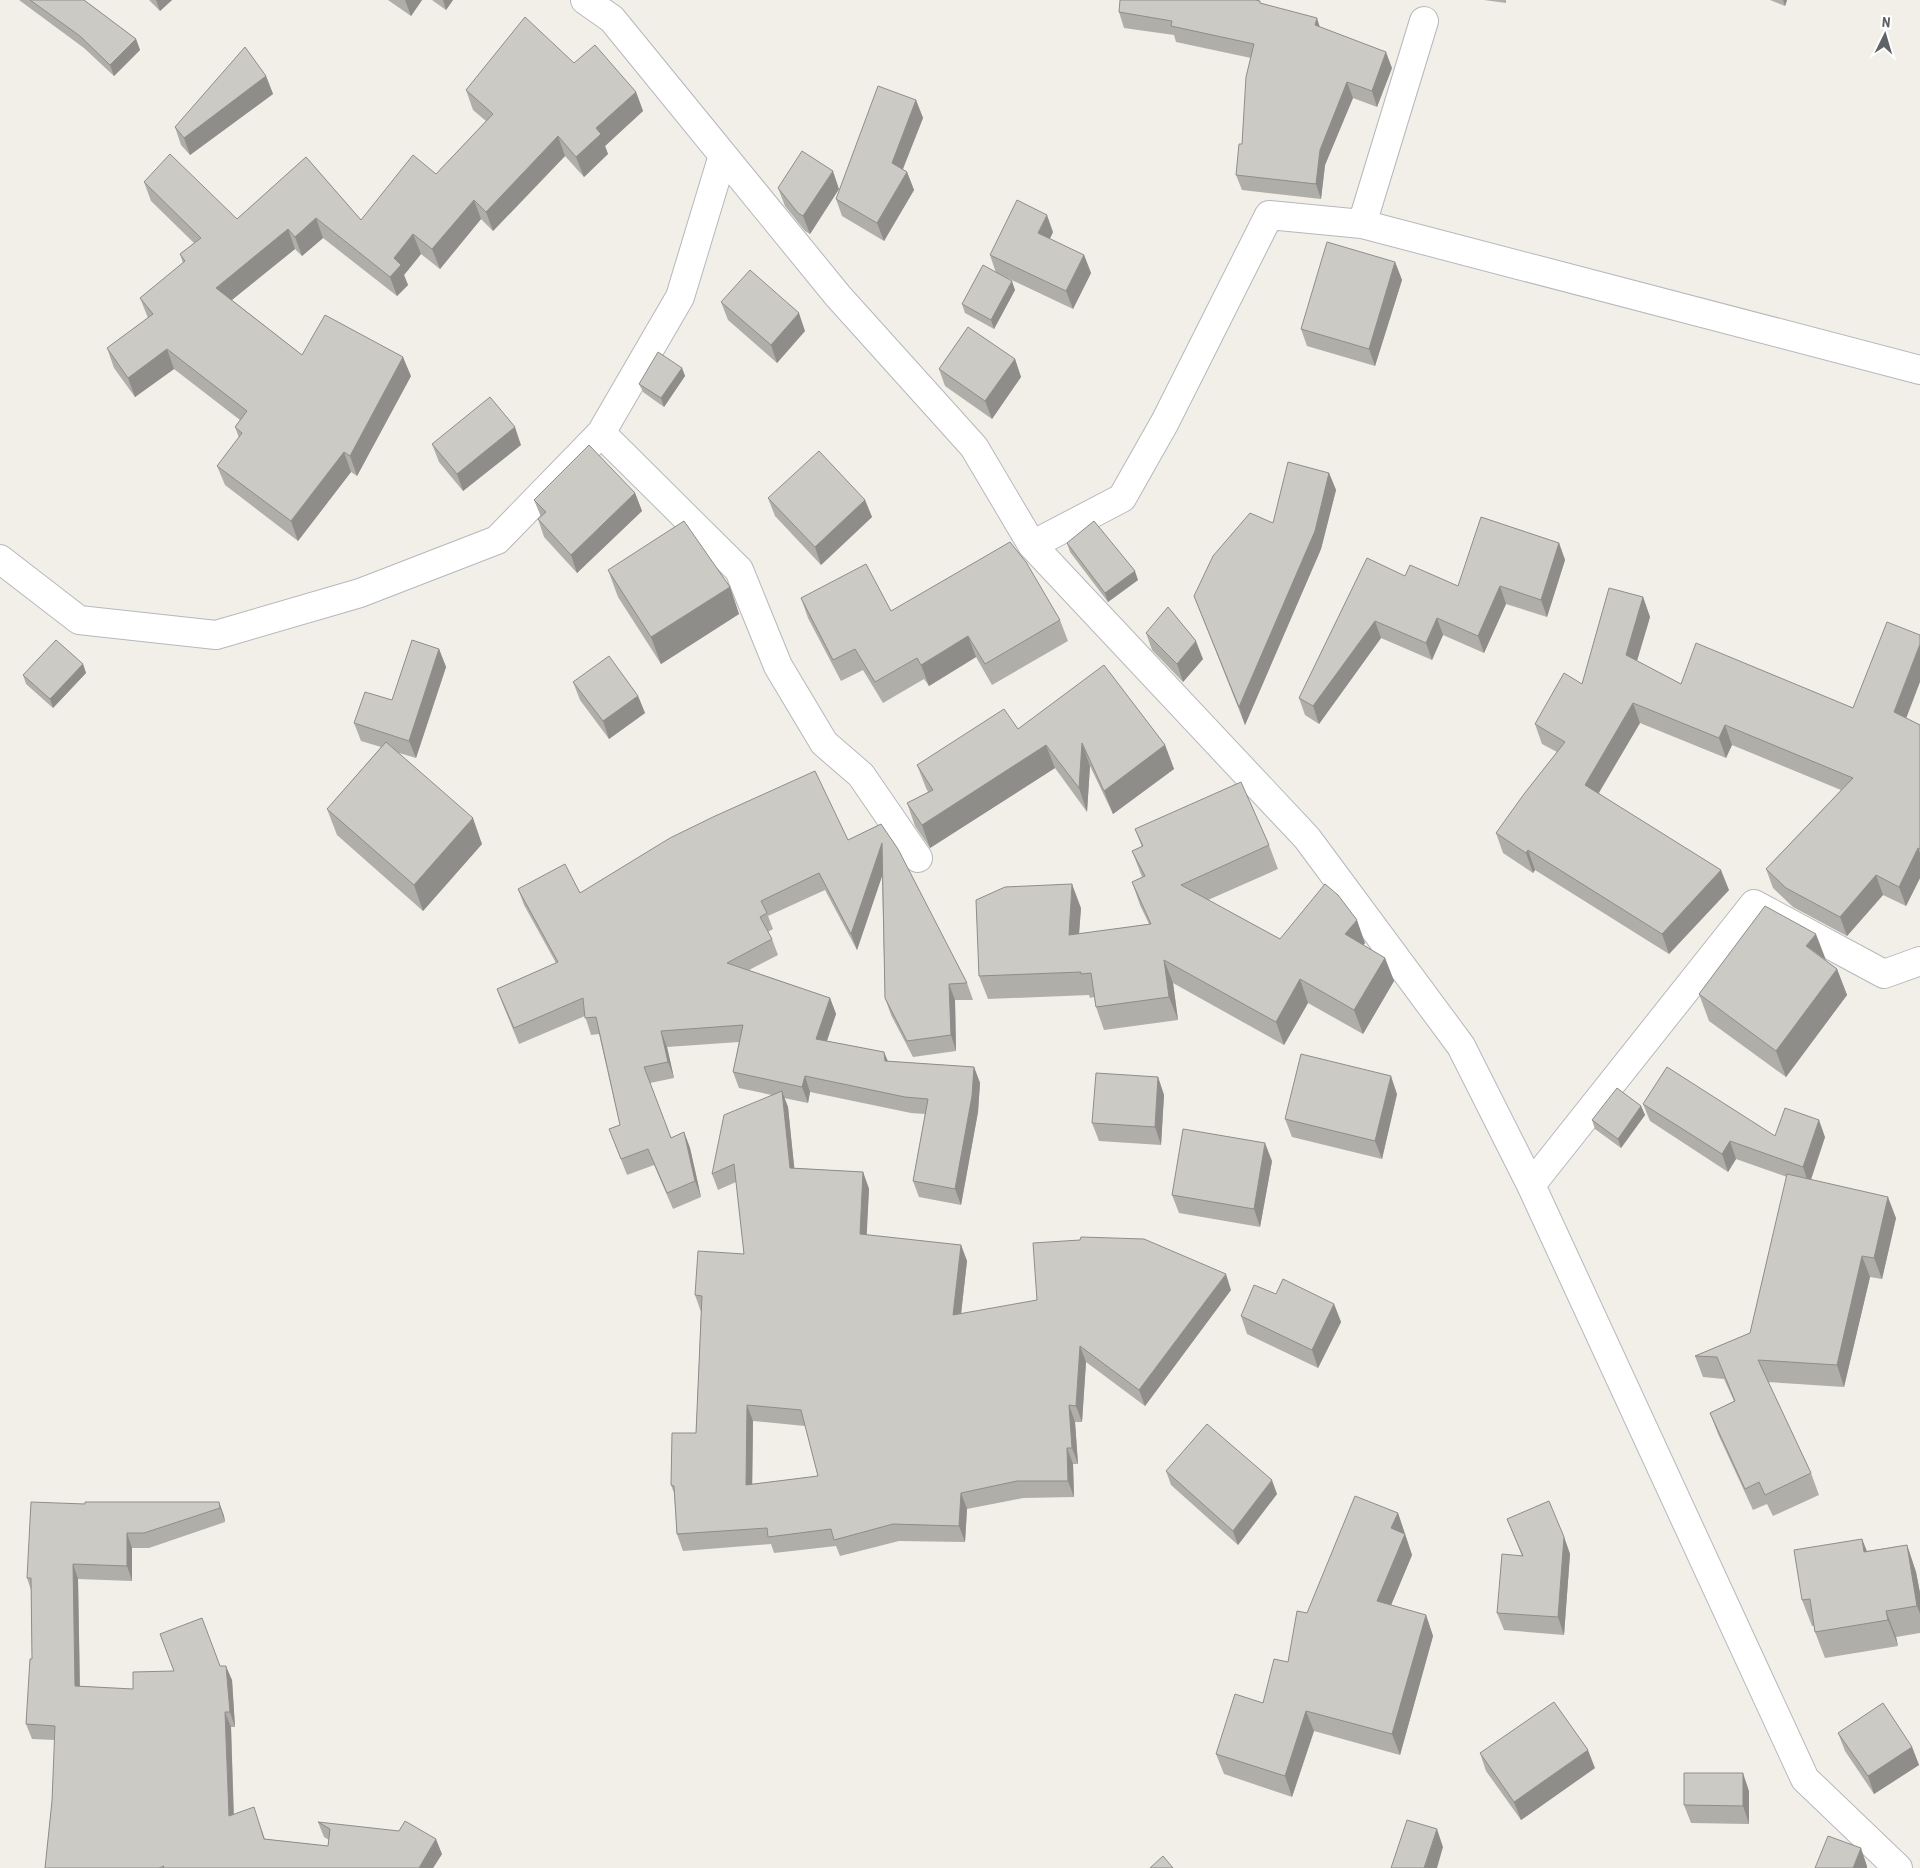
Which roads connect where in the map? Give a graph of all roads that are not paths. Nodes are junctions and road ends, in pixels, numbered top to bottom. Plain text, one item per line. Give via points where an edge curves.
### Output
1 (585, 0) edge
2 (1424, 21) dead end
3 (723, 154) junction
4 (1362, 224) junction
5 (1920, 370) edge
6 (600, 433) junction
7 (1032, 545) junction
8 (0, 559) edge
9 (918, 858) dead end
10 (1920, 961) edge
11 (1531, 1185) junction
12 (1898, 1868) edge

1 - 3 street via 612,19
2 - 4 street
3 - 6 street via 680,297
3 - 7 street via 838,296 974,447
4 - 5 street
4 - 7 street via 1269,214 1165,422 1122,498
6 - 8 street via 496,540 360,593 216,635 79,620
6 - 9 street via 739,570 778,666 824,743 861,775
7 - 11 street via 1307,838 1461,1046
10 - 11 street via 1884,974 1754,904
11 - 12 street via 1805,1779

